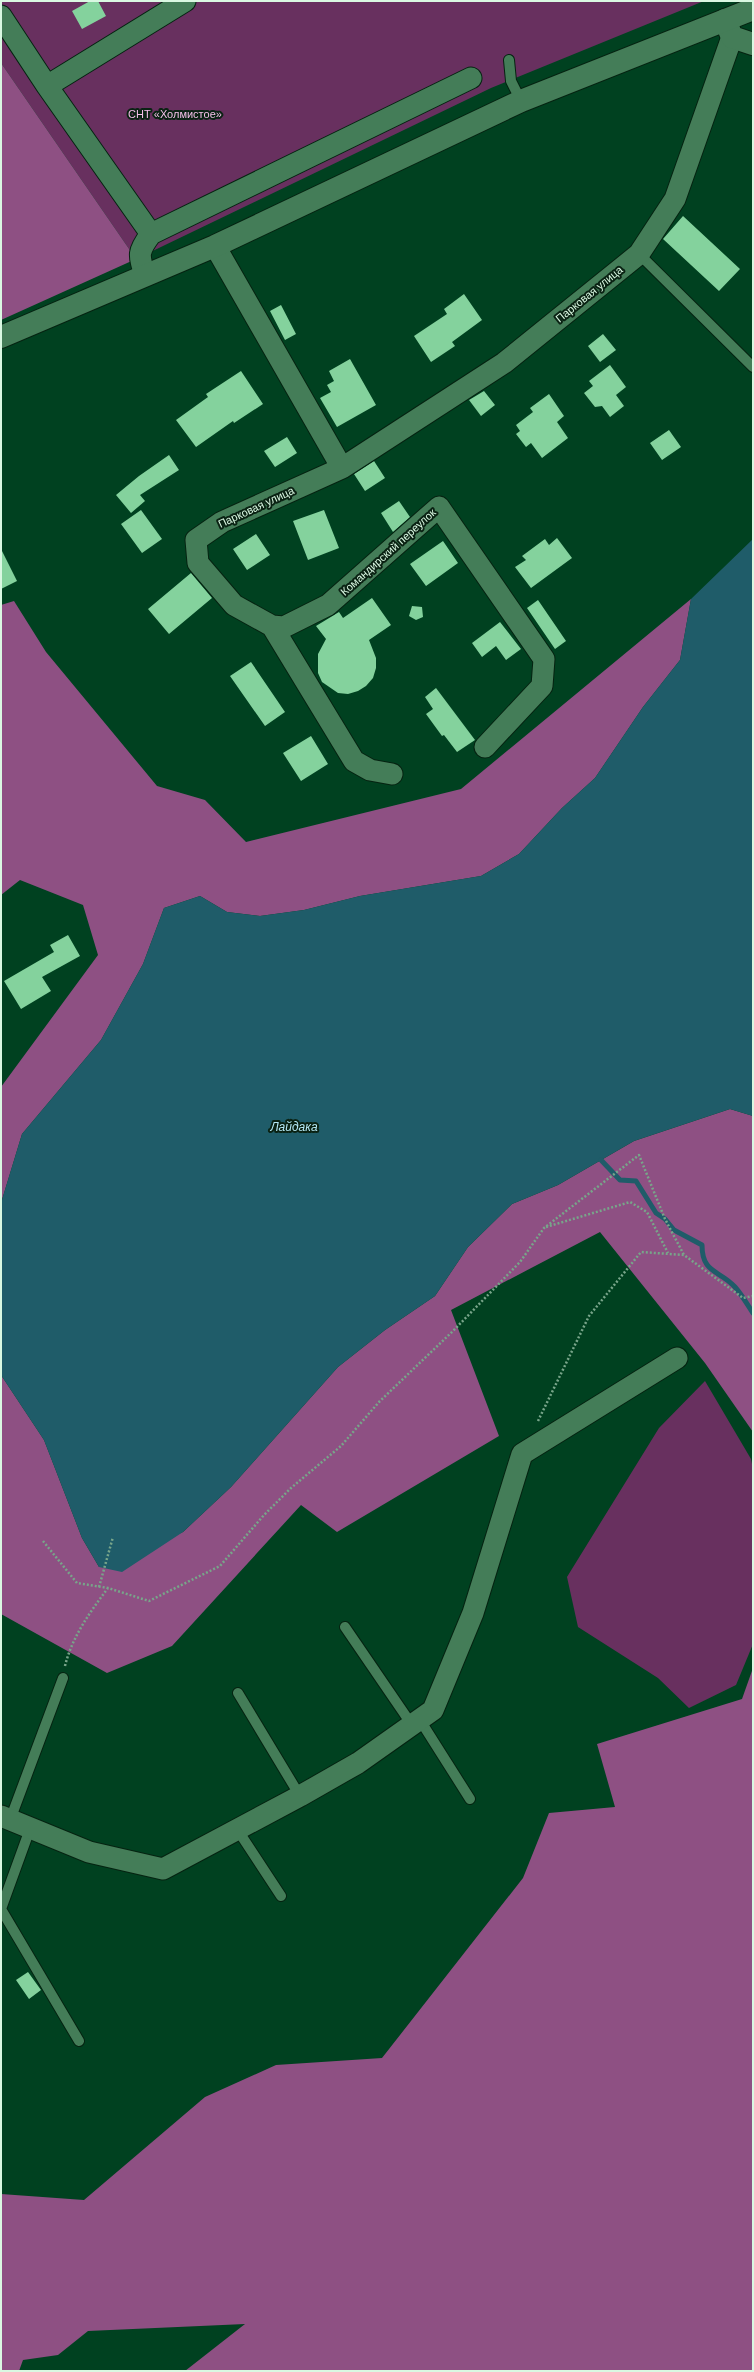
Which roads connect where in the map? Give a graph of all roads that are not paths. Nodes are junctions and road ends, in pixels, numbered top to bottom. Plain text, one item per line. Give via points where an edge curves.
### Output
1 (185, 1) edge
2 (753, 9) edge
3 (1, 16) edge
4 (728, 28) junction
5 (753, 44) edge
6 (509, 60) dead end
7 (471, 78) dead end
8 (46, 86) junction
9 (521, 102) junction
10 (151, 234) junction
11 (214, 246) junction
12 (639, 254) junction
13 (146, 275) junction
14 (1, 337) edge
15 (753, 367) edge
16 (342, 468) junction
17 (272, 626) junction
18 (485, 747) dead end
19 (392, 774) dead end
20 (677, 1358) dead end
21 (345, 1627) dead end
22 (63, 1678) road end
23 (238, 1692) dead end
24 (416, 1722) junction
25 (300, 1796) junction
26 (470, 1799) dead end
27 (6, 1818) edge
28 (30, 1829) junction
29 (237, 1829) junction
30 (281, 1896) dead end
31 (1, 1909) edge
32 (79, 2041) dead end

1 - 8 street
2 - 4 main road
3 - 8 street
4 - 5 main road
4 - 9 main road
4 - 12 street, Парковая улица via 675,199
6 - 9 lane via 511,81
7 - 10 street
8 - 10 street
9 - 11 main road
10 - 13 street via 140,249 140,260
11 - 13 main road
11 - 16 street
12 - 15 lane
12 - 16 street, Парковая улица via 504,362
13 - 14 main road
16 - 17 street, Парковая улица via 222,522 196,540 198,563 234,604
17 - 18 street, Командирский переулок via 284,627 328,606 439,507 544,659 542,686
17 - 19 street via 354,761 370,770
20 - 24 street via 522,1454 473,1614 433,1710
21 - 24 lane
22 - 27 lane
23 - 25 lane
24 - 25 street via 358,1763
24 - 26 lane
25 - 29 street
27 - 28 street
28 - 29 street via 89,1852 163,1869
28 - 31 lane
29 - 30 lane
31 - 32 lane

